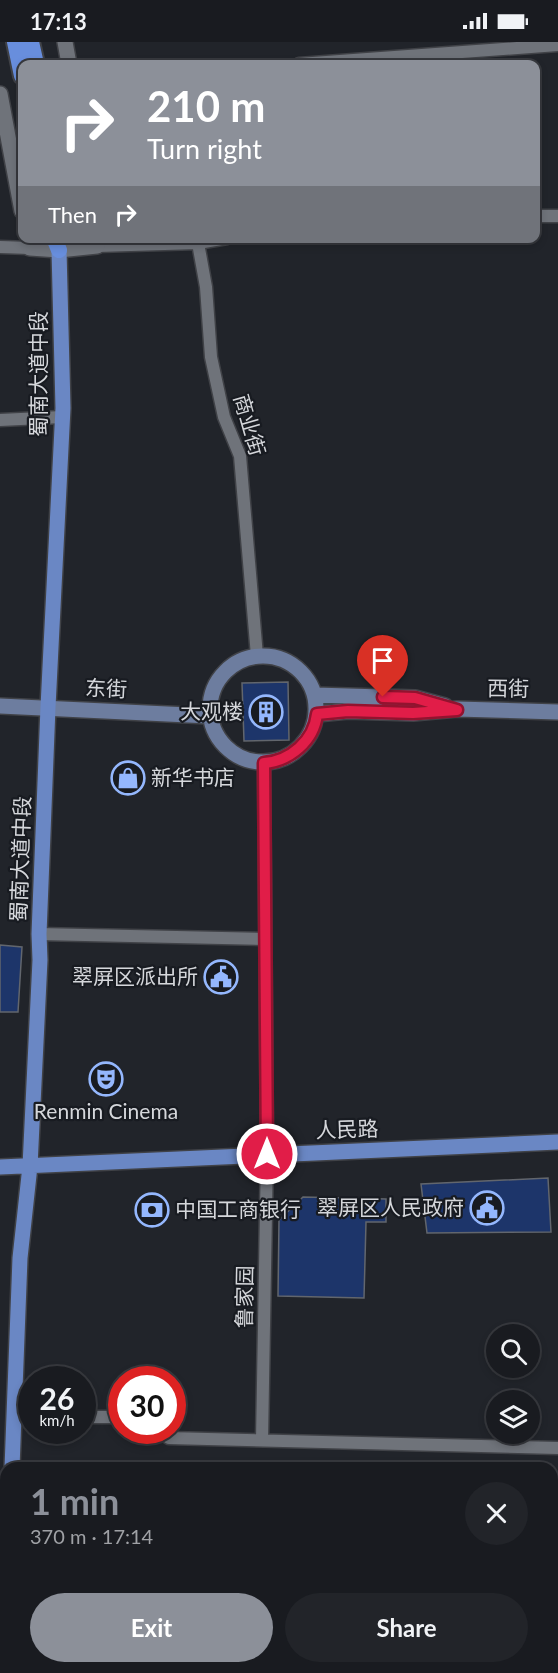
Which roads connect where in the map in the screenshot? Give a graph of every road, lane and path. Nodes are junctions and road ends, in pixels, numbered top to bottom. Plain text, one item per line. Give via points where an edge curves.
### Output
1 (15, 42) edge
2 (31, 42) edge
3 (65, 42) edge
4 (558, 45) edge
5 (19, 60) edge
6 (35, 60) edge
7 (68, 60) edge
8 (354, 60) edge
9 (0, 94) edge
10 (18, 190) edge
11 (540, 216) edge
12 (558, 216) edge
13 (29, 243) edge
14 (58, 243) edge
15 (198, 243) edge
16 (0, 247) edge
17 (62, 417) junction
18 (0, 420) edge
19 (257, 656) junction
20 (315, 695) junction
21 (0, 706) edge
22 (48, 707) junction
23 (457, 710) junction
24 (558, 711) edge
25 (317, 714) junction
26 (210, 716) junction
27 (264, 763) junction
28 (39, 934) junction
29 (265, 939) junction
30 (558, 1142) edge
31 (267, 1154) junction
32 (30, 1166) junction
33 (0, 1167) edge
34 (186, 1438) edge
35 (262, 1440) junction
36 (558, 1448) edge
37 (12, 1462) edge

1 - 5 highway
2 - 6 highway
3 - 7 street
4 - 8 street
9 - 10 street
11 - 12 street
13 - 16 street
14 - 17 main road, 蜀南大道中段
15 - 19 street, 商业街 via 211,357 224,417 240,456
17 - 18 street
17 - 22 main road, 蜀南大道中段
19 - 20 main road via 276,657 301,670
19 - 26 main road via 239,661 216,682
20 - 23 main road, 西街 via 415,698
20 - 25 main road
21 - 22 main road, 东街
22 - 26 main road, 东街
22 - 28 main road, 蜀南大道中段
23 - 24 main road, 西街
23 - 25 main road, 西街
25 - 27 main road via 308,740 290,756
26 - 27 main road via 221,742 230,751 246,760
27 - 29 street, 鲁家园
28 - 29 street
28 - 32 main road, 蜀南大道中段
29 - 31 street, 鲁家园
30 - 31 main road, 人民路
31 - 32 main road, 人民路
31 - 35 street, 鲁家园
32 - 33 main road, 人民路
32 - 37 main road, 蜀南大道中段 via 20,1258
34 - 35 street
35 - 36 street

